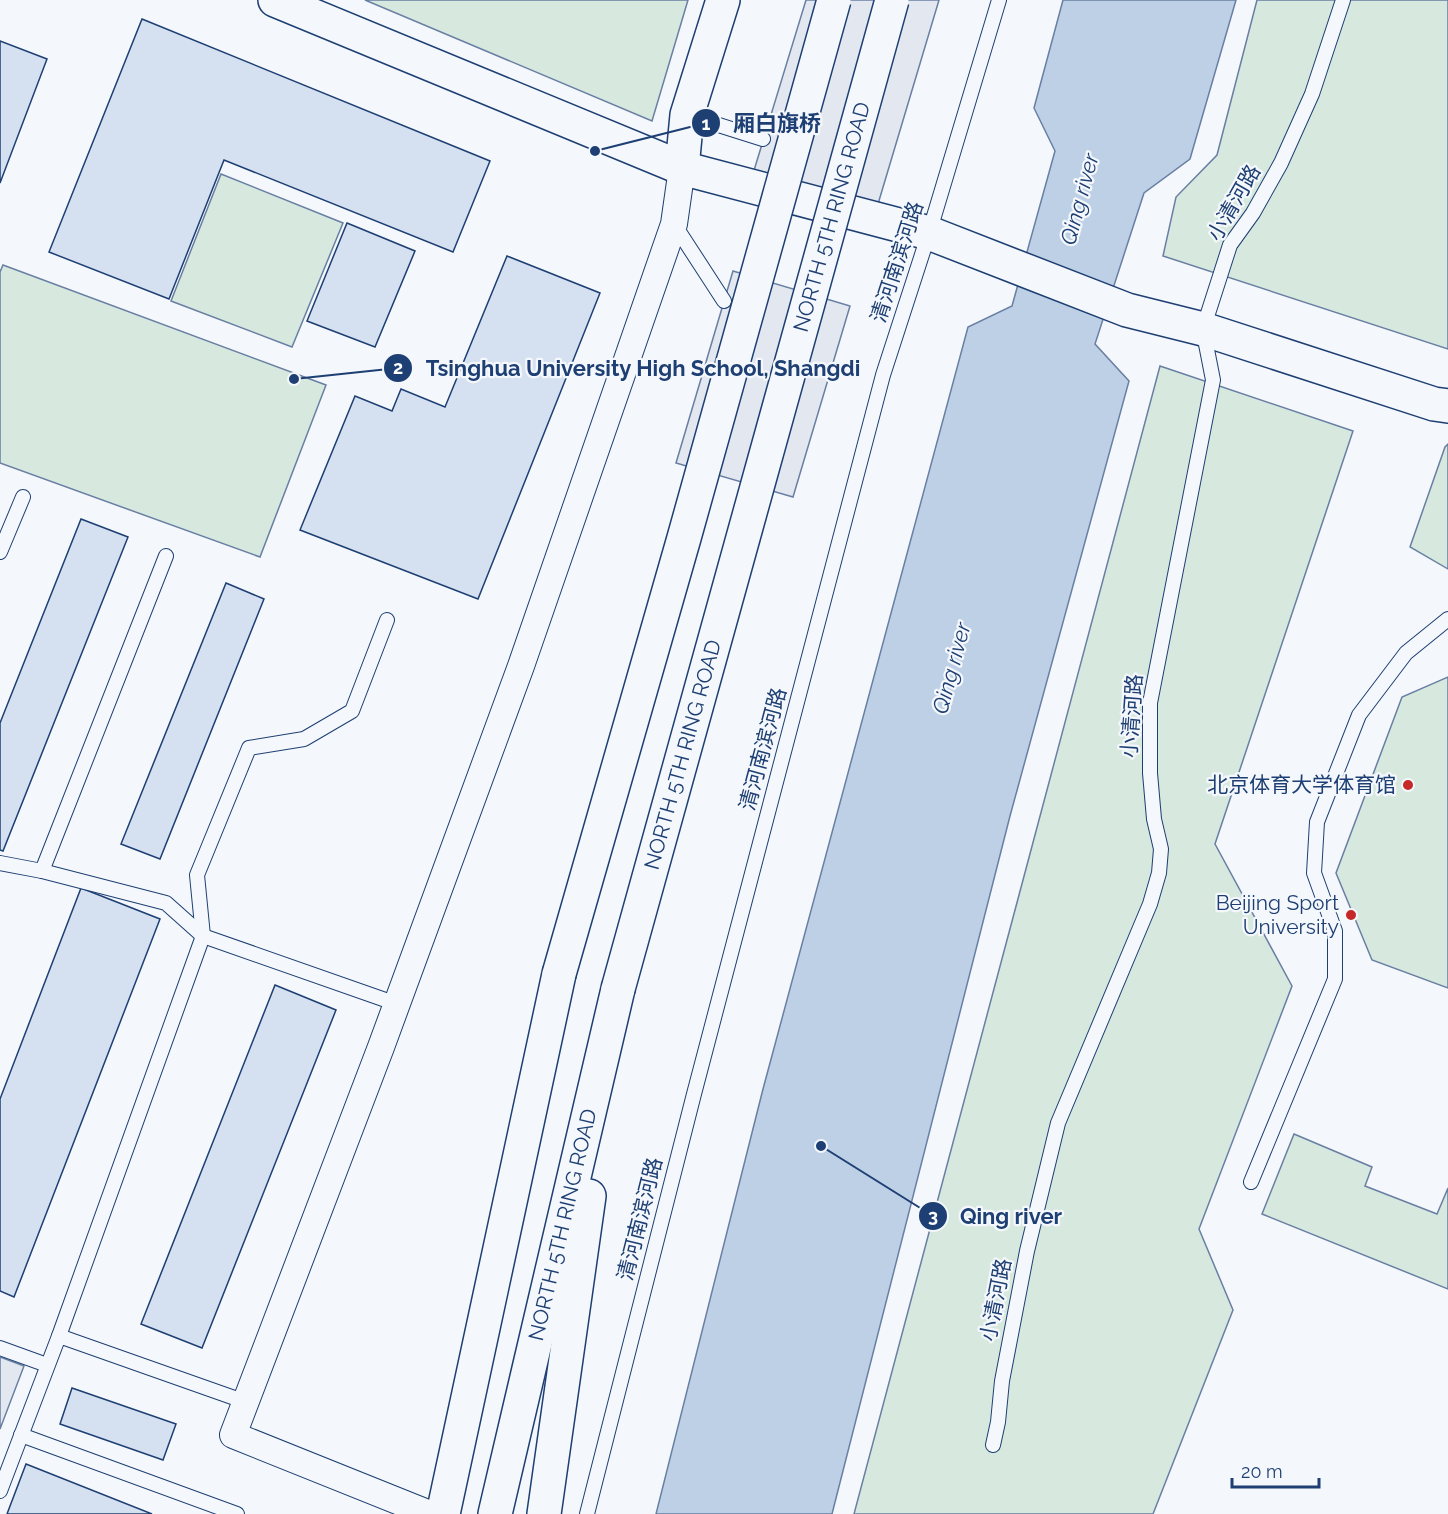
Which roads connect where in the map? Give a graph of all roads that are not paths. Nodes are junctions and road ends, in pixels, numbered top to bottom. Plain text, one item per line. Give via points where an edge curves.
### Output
1 (275, 0) edge
2 (723, 0) edge
3 (834, 0) edge
4 (892, 0) edge
5 (999, 0) edge
6 (1344, 0) edge
7 (687, 116) junction
8 (763, 139) dead end
9 (682, 168) junction
10 (674, 224) junction
11 (929, 233) junction
12 (724, 302) dead end
13 (1203, 329) junction
14 (1448, 406) edge
15 (23, 496) dead end
16 (0, 552) edge
17 (166, 556) dead end
18 (1448, 619) edge
19 (387, 620) dead end
20 (1, 864) edge
21 (42, 871) junction
22 (203, 936) junction
23 (618, 989) junction
24 (397, 1004) junction
25 (1251, 1182) dead end
26 (59, 1336) junction
27 (0, 1348) edge
28 (47, 1365) junction
29 (246, 1402) junction
30 (21, 1435) junction
31 (993, 1445) dead end
32 (0, 1491) edge
33 (388, 1506) edge
34 (237, 1514) edge
35 (430, 1514) edge
36 (443, 1514) edge
37 (495, 1514) edge
38 (544, 1514) edge
39 (587, 1514) edge

1 - 9 main road
2 - 7 main road
3 - 36 main road, bridge via 559,974
4 - 23 main road, NORTH 5TH RING ROAD, bridge
5 - 11 lane, 清河南滨河路
6 - 13 lane, 小清河路 via 1312,94 1281,163 1230,245
7 - 8 lane
7 - 9 main road
9 - 10 street
9 - 11 main road
10 - 12 lane
10 - 24 street via 522,666
11 - 13 main road via 1127,310
11 - 39 lane, 清河南滨河路 via 880,387
13 - 14 main road
13 - 31 lane, 小清河路 via 1213,380 1150,703 1150,774 1161,849 1159,873 1150,904 1058,1123 1027,1251
15 - 16 lane
17 - 21 lane
18 - 25 lane via 1406,653 1359,715 1317,822 1314,873 1335,931 1335,979
19 - 22 lane via 352,711 304,739 249,748 197,875
20 - 21 lane
21 - 22 lane via 166,903
22 - 24 lane
22 - 26 lane
23 - 37 main road, NORTH 5TH RING ROAD
23 - 38 main road
24 - 29 street
26 - 28 lane
26 - 29 lane
27 - 28 lane
28 - 30 lane
29 - 33 street via 233,1435
30 - 32 lane
30 - 34 lane
33 - 35 street

